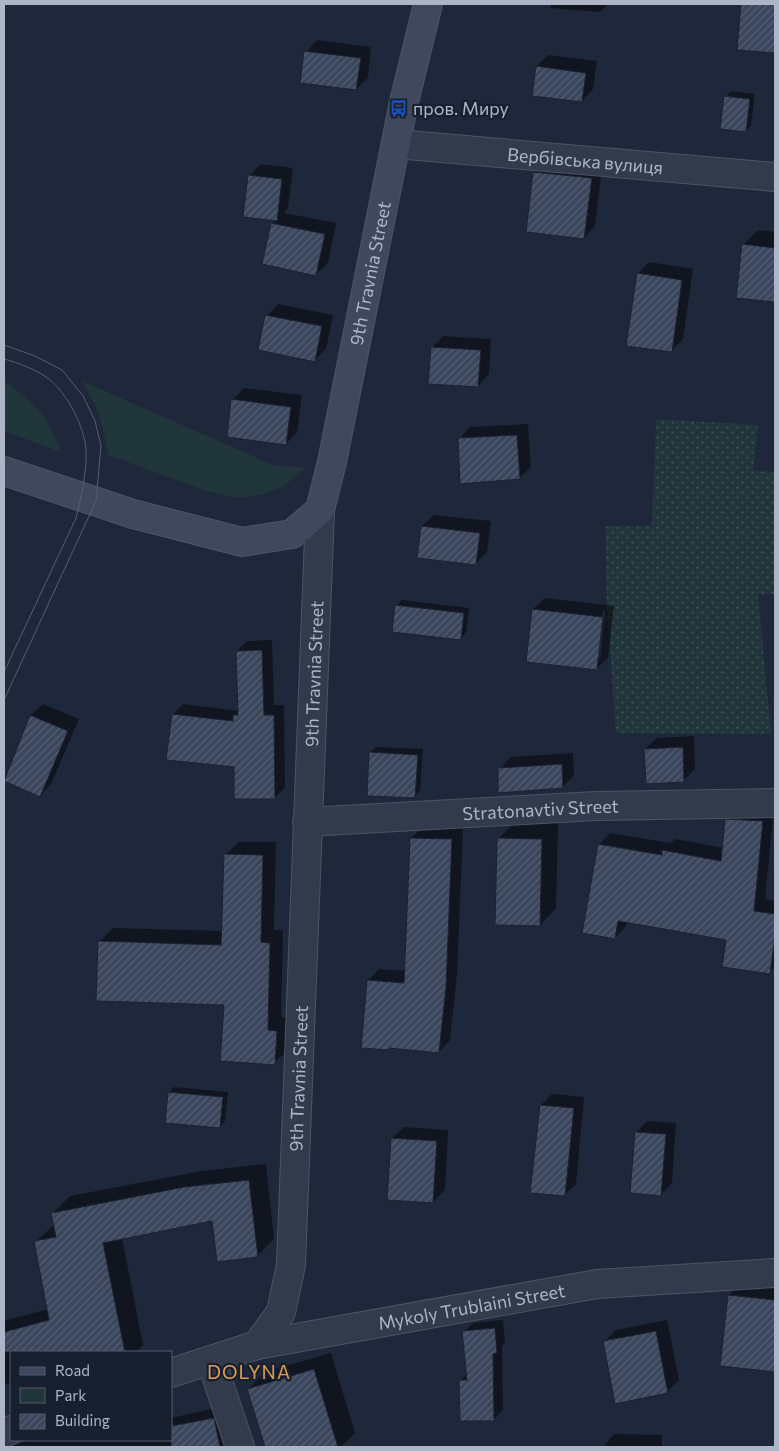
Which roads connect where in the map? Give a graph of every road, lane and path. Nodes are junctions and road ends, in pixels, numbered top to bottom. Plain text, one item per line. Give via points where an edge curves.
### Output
1 (428, 4) edge
2 (396, 144) junction
3 (775, 177) edge
4 (4, 472) edge
5 (320, 510) junction
6 (775, 803) edge
7 (307, 822) junction
8 (775, 1273) edge
9 (257, 1345) junction
10 (211, 1360) junction
11 (172, 1373) edge
12 (240, 1447) edge

1 - 2 main road, 9th Travnia Street
2 - 3 street, Вербівська вулиця
2 - 5 main road, 9th Travnia Street
4 - 5 main road via 133,514 242,542 292,534
5 - 7 street, 9th Travnia Street
6 - 7 street, Stratonavtiv Street via 596,806
7 - 9 street, 9th Travnia Street via 290,1265 281,1312
8 - 9 street, Mykoly Trublaini Street via 597,1284
9 - 10 street, Mykoly Trublaini Street
10 - 11 street, Mykoly Trublaini Street
10 - 12 street

